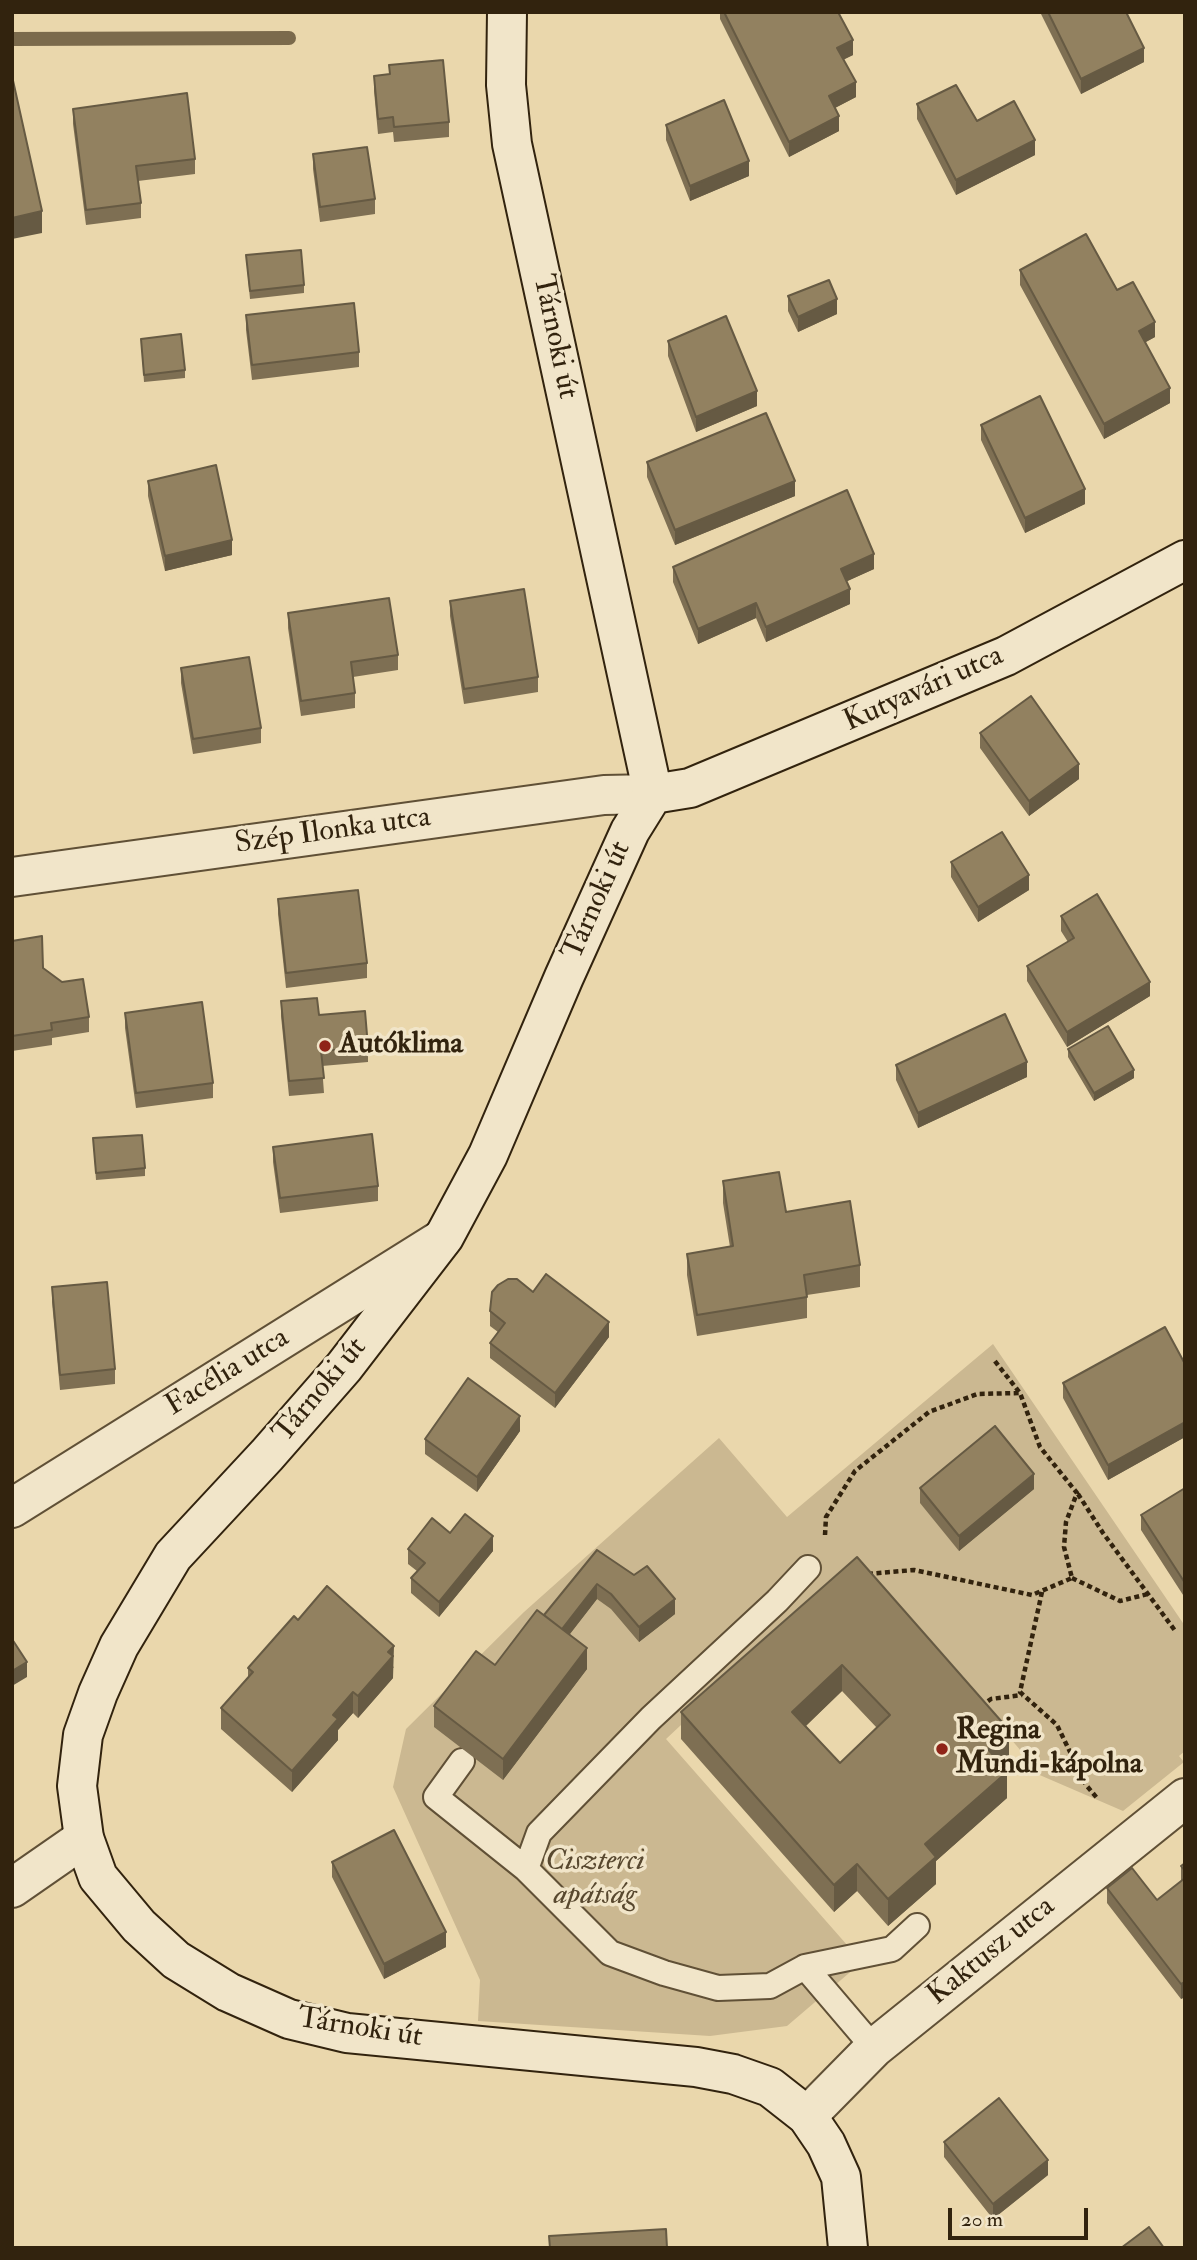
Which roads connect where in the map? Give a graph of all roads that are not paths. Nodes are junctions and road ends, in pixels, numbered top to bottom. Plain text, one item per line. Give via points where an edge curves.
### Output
1 (507, 12) edge
2 (1185, 560) edge
3 (653, 794) junction
4 (12, 877) edge
5 (444, 1237) junction
6 (12, 1508) edge
7 (815, 1563) road end
8 (461, 1761) edge
9 (1185, 1798) edge
10 (84, 1838) junction
11 (526, 1869) junction
12 (12, 1888) edge
13 (917, 1926) dead end
14 (805, 1967) junction
15 (874, 2049) junction
16 (807, 2116) junction
17 (848, 2248) edge

1 - 3 street, Tárnoki út via 506,85 512,144
2 - 3 street, Kutyavári utca via 1006,656 690,788
3 - 4 street, Szép Ilonka utca via 604,795
3 - 5 street, Tárnoki út via 630,831 488,1155
5 - 6 street, Facélia utca
5 - 10 street, Tárnoki út via 344,1367 173,1556 145,1601 119,1646 83,1735 77,1786
7 - 11 lane via 651,1718 539,1833
8 - 11 lane via 436,1797
9 - 15 street, Kaktusz utca
10 - 12 street
10 - 16 street, Tárnoki út via 98,1877 139,1926 176,1960 229,1992 289,2019 347,2033 733,2074 770,2087
11 - 14 lane via 610,1953 664,1973 718,1988 770,1986
13 - 14 lane via 891,1949
14 - 15 lane
15 - 16 street, Kaktusz utca
16 - 17 street, Tárnoki út via 841,2177

